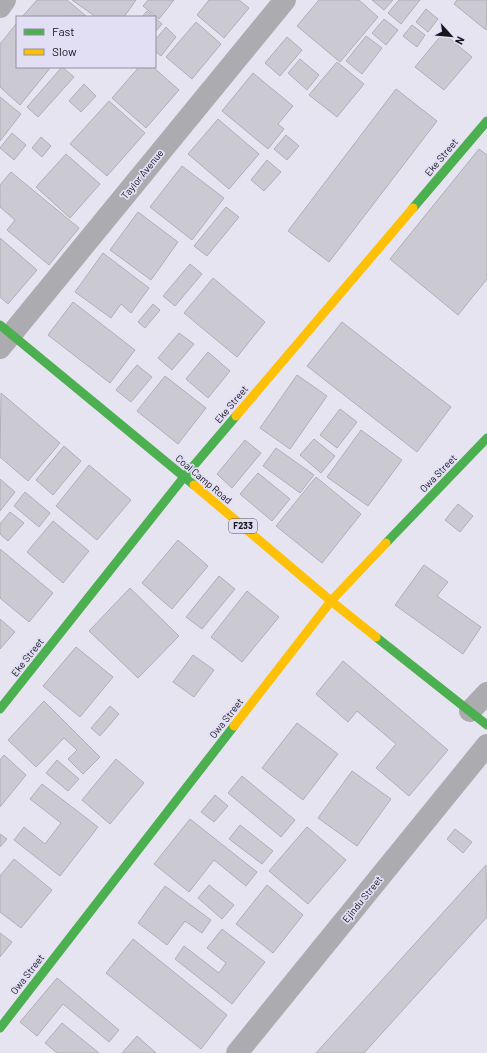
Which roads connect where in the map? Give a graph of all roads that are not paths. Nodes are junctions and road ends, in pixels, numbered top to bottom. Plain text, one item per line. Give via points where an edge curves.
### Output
1 (6, 0) edge
2 (285, 0) edge
3 (0, 7) edge
4 (487, 121) edge
5 (4, 336) edge
6 (487, 438) edge
7 (184, 477) junction
8 (331, 600) junction
9 (487, 693) edge
10 (0, 709) edge
11 (470, 711) junction
12 (487, 725) edge
13 (487, 746) edge
14 (0, 1028) edge
15 (237, 1053) edge

1 - 3 street
2 - 5 street, Taylor Avenue
4 - 7 street, Eke Street
5 - 7 street, Coal Camp Road / F233
6 - 8 street, Owa Street
7 - 8 street, Coal Camp Road / F233
7 - 10 street, Eke Street
8 - 11 street, Coal Camp Road / F233
8 - 14 street, Owa Street
9 - 11 street
11 - 12 street, Coal Camp Road / F233
13 - 15 street, Ejindu Street

